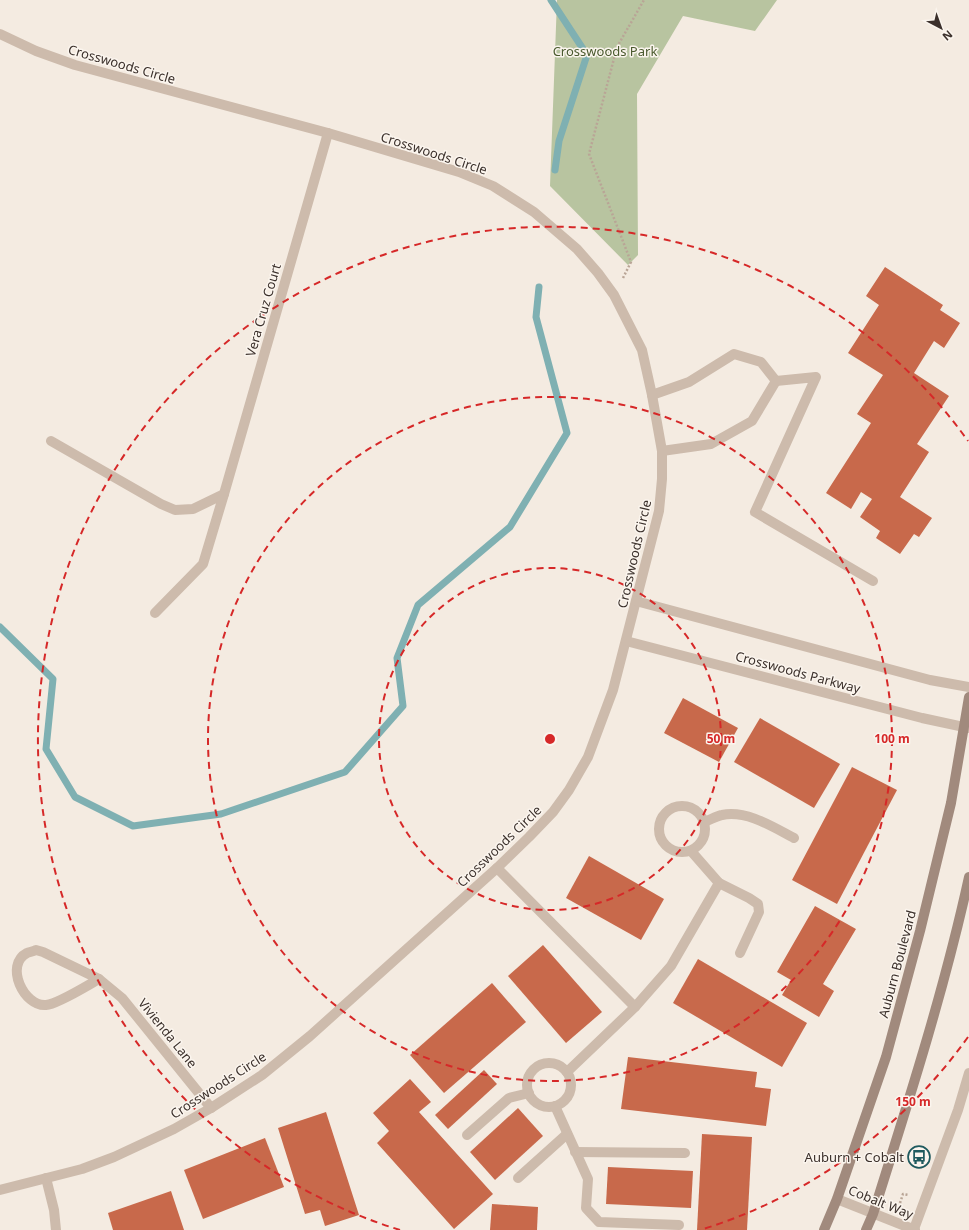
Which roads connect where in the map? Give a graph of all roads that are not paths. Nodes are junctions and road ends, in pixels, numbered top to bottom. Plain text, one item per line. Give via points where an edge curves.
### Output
1 (0, 34) edge
2 (328, 134) junction
3 (776, 381) junction
4 (652, 396) junction
5 (51, 441) dead end
6 (662, 451) junction
7 (224, 494) junction
8 (874, 581) dead end
9 (636, 601) junction
10 (155, 613) dead end
11 (626, 641) junction
12 (969, 687) edge
13 (969, 697) edge
14 (966, 727) edge
15 (704, 822) junction
16 (794, 838) dead end
17 (691, 851) junction
18 (497, 868) junction
19 (969, 877) edge
20 (719, 883) junction
21 (740, 953) dead end
22 (99, 979) junction
23 (635, 1007) junction
24 (567, 1072) junction
25 (969, 1073) edge
26 (529, 1093) junction
27 (555, 1106) junction
28 (211, 1108) junction
29 (567, 1134) junction
30 (468, 1135) dead end
31 (575, 1152) junction
32 (685, 1153) dead end
33 (46, 1178) junction
34 (518, 1178) dead end
35 (0, 1190) edge
36 (837, 1199) junction
37 (873, 1214) junction
38 (679, 1225) dead end
39 (56, 1230) edge
40 (824, 1230) edge
41 (866, 1230) edge
42 (914, 1230) edge

1 - 2 street, Crosswoods Circle via 75,65
2 - 4 street, Crosswoods Circle via 459,172 493,186 556,229 577,248 614,295 642,350
2 - 7 street, Vera Cruz Court
3 - 4 street via 761,362 734,354 689,382
3 - 6 street via 752,421 711,444
3 - 8 street via 816,377 755,512
4 - 6 street, Crosswoods Circle
5 - 7 street via 175,510 193,509
6 - 9 street, Crosswoods Circle via 659,511
7 - 10 street, Vera Cruz Court via 203,564
9 - 11 street, Crosswoods Circle
9 - 12 street, Crosswoods Parkway via 930,680
11 - 14 street, Crosswoods Parkway via 922,718
11 - 18 street, Crosswoods Circle via 613,690 588,756 553,812
13 - 14 main road, Auburn Boulevard
14 - 36 main road, Auburn Boulevard via 951,803 920,931 886,1057
15 - 16 street via 723,815 739,814
15 - 17 street via 705,834 701,844
15 - 17 street via 698,811 686,806 674,807 663,814 658,826 659,838 667,848 679,853
17 - 20 street
18 - 23 street
18 - 28 street, Crosswoods Circle via 310,1036 262,1075
19 - 37 main road via 922,1057
20 - 21 street via 758,904 759,912
20 - 23 street via 671,966
22 - 22 street, Vivienda Lane via 36,950 20,959 16,969 19,982 28,996 36,1003 46,1005 55,1003
22 - 28 street, Vivienda Lane via 122,998
23 - 24 street
24 - 26 street via 559,1065 548,1063 538,1066 530,1073 527,1083
24 - 27 street via 571,1082 570,1092 564,1101
25 - 42 street
26 - 27 street via 534,1102 544,1106
26 - 30 street via 509,1098
27 - 29 street
28 - 33 street, Crosswoods Circle via 174,1129 114,1157
29 - 31 street
29 - 34 street
31 - 32 street
31 - 38 street via 588,1179 586,1208 599,1222
33 - 35 street, Crosswoods Circle
33 - 39 street
36 - 37 street, Cobalt Way
36 - 40 main road, Auburn Boulevard
37 - 41 main road
37 - 42 street, Cobalt Way

